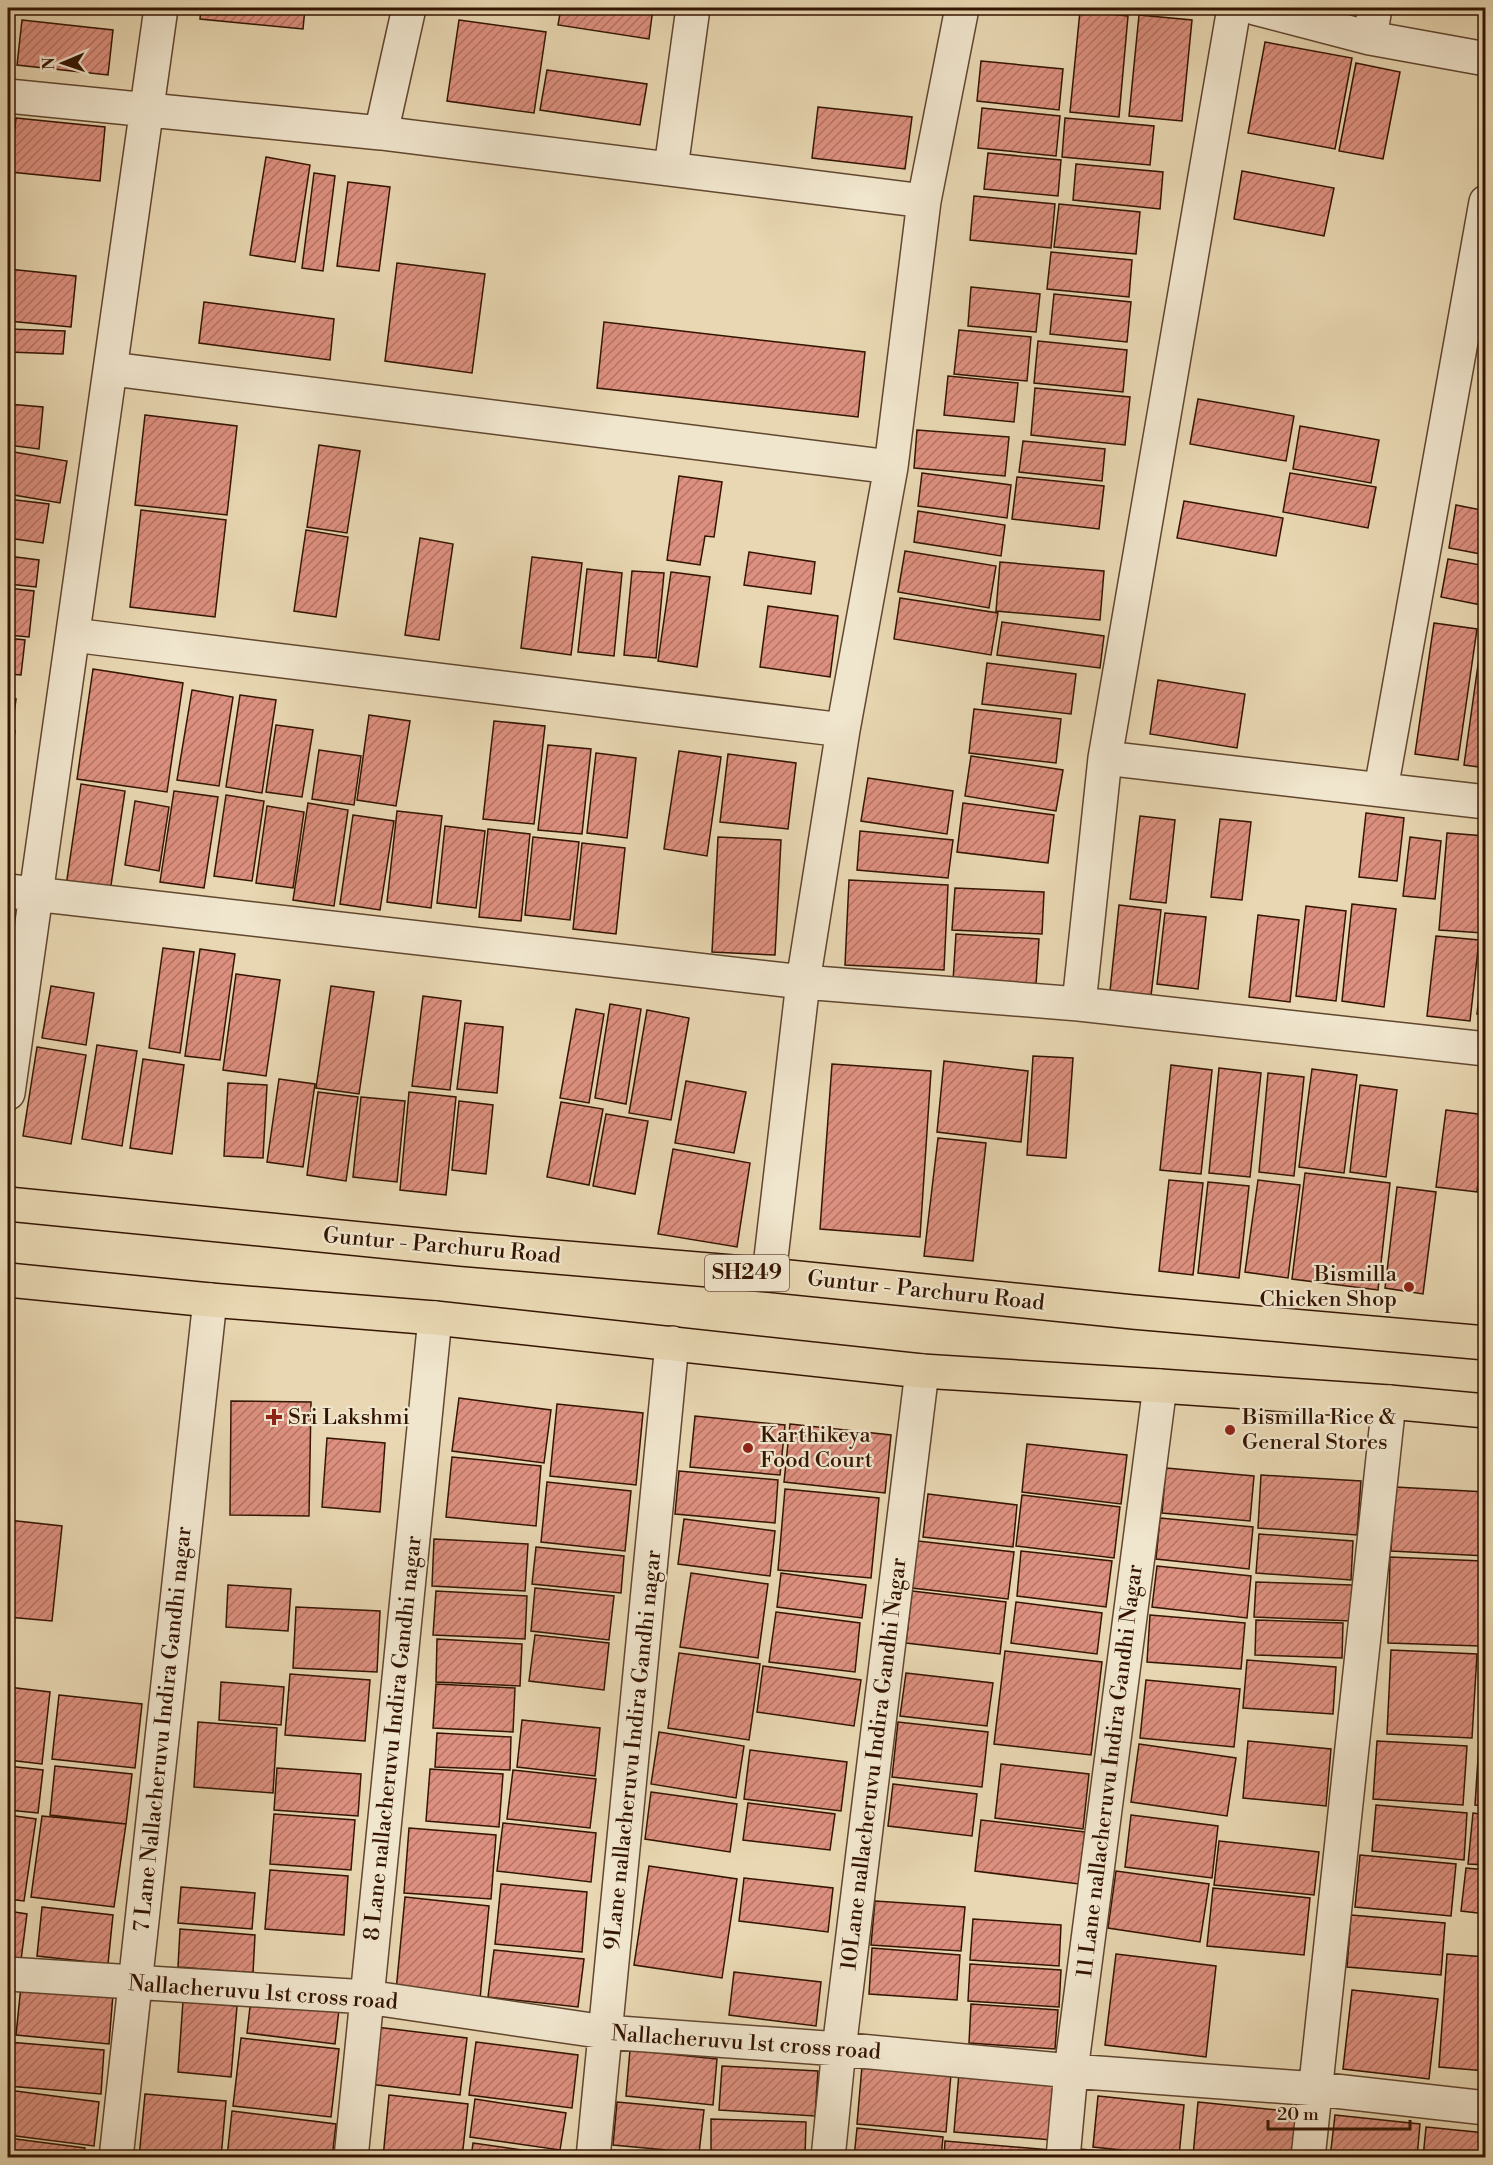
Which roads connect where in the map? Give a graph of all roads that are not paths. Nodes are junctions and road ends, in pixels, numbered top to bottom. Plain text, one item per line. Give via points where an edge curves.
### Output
1 (161, 8) edge
2 (409, 8) edge
3 (693, 8) edge
4 (962, 8) edge
5 (1234, 8) edge
6 (1255, 8) edge
7 (1373, 23) edge
8 (1485, 59) edge
9 (8, 96) edge
10 (148, 109) junction
11 (381, 133) junction
12 (671, 168) junction
13 (924, 201) junction
14 (1485, 202) edge
15 (112, 369) junction
16 (891, 467) junction
17 (73, 635) junction
18 (843, 730) junction
19 (1105, 758) junction
20 (1381, 789) junction
21 (1485, 802) edge
22 (21, 893) edge
23 (803, 982) junction
24 (1079, 1004) junction
25 (1485, 1049) edge
26 (8, 1094) edge
27 (8, 1204) edge
28 (768, 1275) junction
29 (8, 1280) edge
30 (210, 1300) junction
31 (435, 1318) junction
32 (1485, 1342) edge
33 (672, 1343) junction
34 (922, 1371) junction
35 (1161, 1386) junction
36 (1389, 1402) junction
37 (1485, 1411) edge
38 (8, 1974) edge
39 (135, 1983) junction
40 (367, 1997) junction
41 (605, 2032) junction
42 (839, 2049) junction
43 (1071, 2071) junction
44 (1317, 2089) junction
45 (1485, 2108) edge
46 (116, 2157) edge
47 (351, 2157) edge
48 (593, 2157) edge
49 (828, 2157) edge
50 (1063, 2157) edge
51 (1308, 2157) edge

1 - 10 street
2 - 11 street
3 - 12 street
4 - 13 street
5 - 19 street
6 - 7 street
7 - 8 street
9 - 10 street
10 - 11 street
10 - 15 street
11 - 12 street
12 - 13 street
13 - 16 street
14 - 20 street
15 - 16 street
15 - 17 street
16 - 18 street
17 - 18 street
17 - 22 street
18 - 23 street
19 - 20 street
19 - 24 street
20 - 21 street
22 - 23 street
22 - 26 street
23 - 24 street
23 - 28 street
24 - 25 street
27 - 28 main road, Guntur - Parchuru Road / SH249
28 - 32 main road, Guntur - Parchuru Road / SH249
29 - 30 main road
30 - 31 main road
30 - 39 street, 7 Lane Nallacheruvu Indira Gandhi nagar
31 - 33 main road
31 - 40 street, 8 Lane nallacheruvu Indira Gandhi nagar
33 - 34 main road
33 - 41 street, 9Lane nallacheruvu Indira Gandhi nagar
34 - 35 main road
34 - 42 street, 10Lane nallacheruvu Indira Gandhi Nagar
35 - 36 main road
35 - 43 street, 11 Lane nallacheruvu Indira Gandhi Nagar
36 - 37 main road
36 - 44 street
38 - 39 street, Nallacheruvu 1st cross road
39 - 40 street, Nallacheruvu 1st cross road
39 - 46 street, 7 Lane Nallacheruvu Indira Gandhi nagar
40 - 41 street, Nallacheruvu 1st cross road
40 - 47 street, 8 Lane nallacheruvu Indira Gandhi nagar
41 - 42 street, Nallacheruvu 1st cross road
41 - 48 street, 9Lane nallacheruvu Indira Gandhi nagar
42 - 43 street, Nallacheruvu 1st cross road
42 - 49 street, 10Lane nallacheruvu Indira Gandhi Nagar
43 - 44 street, Nallacheruvu 1st cross road
43 - 50 street, 11 Lane nallacheruvu Indira Gandhi Nagar
44 - 45 street, Nallacheruvu 1st cross road
44 - 51 street

